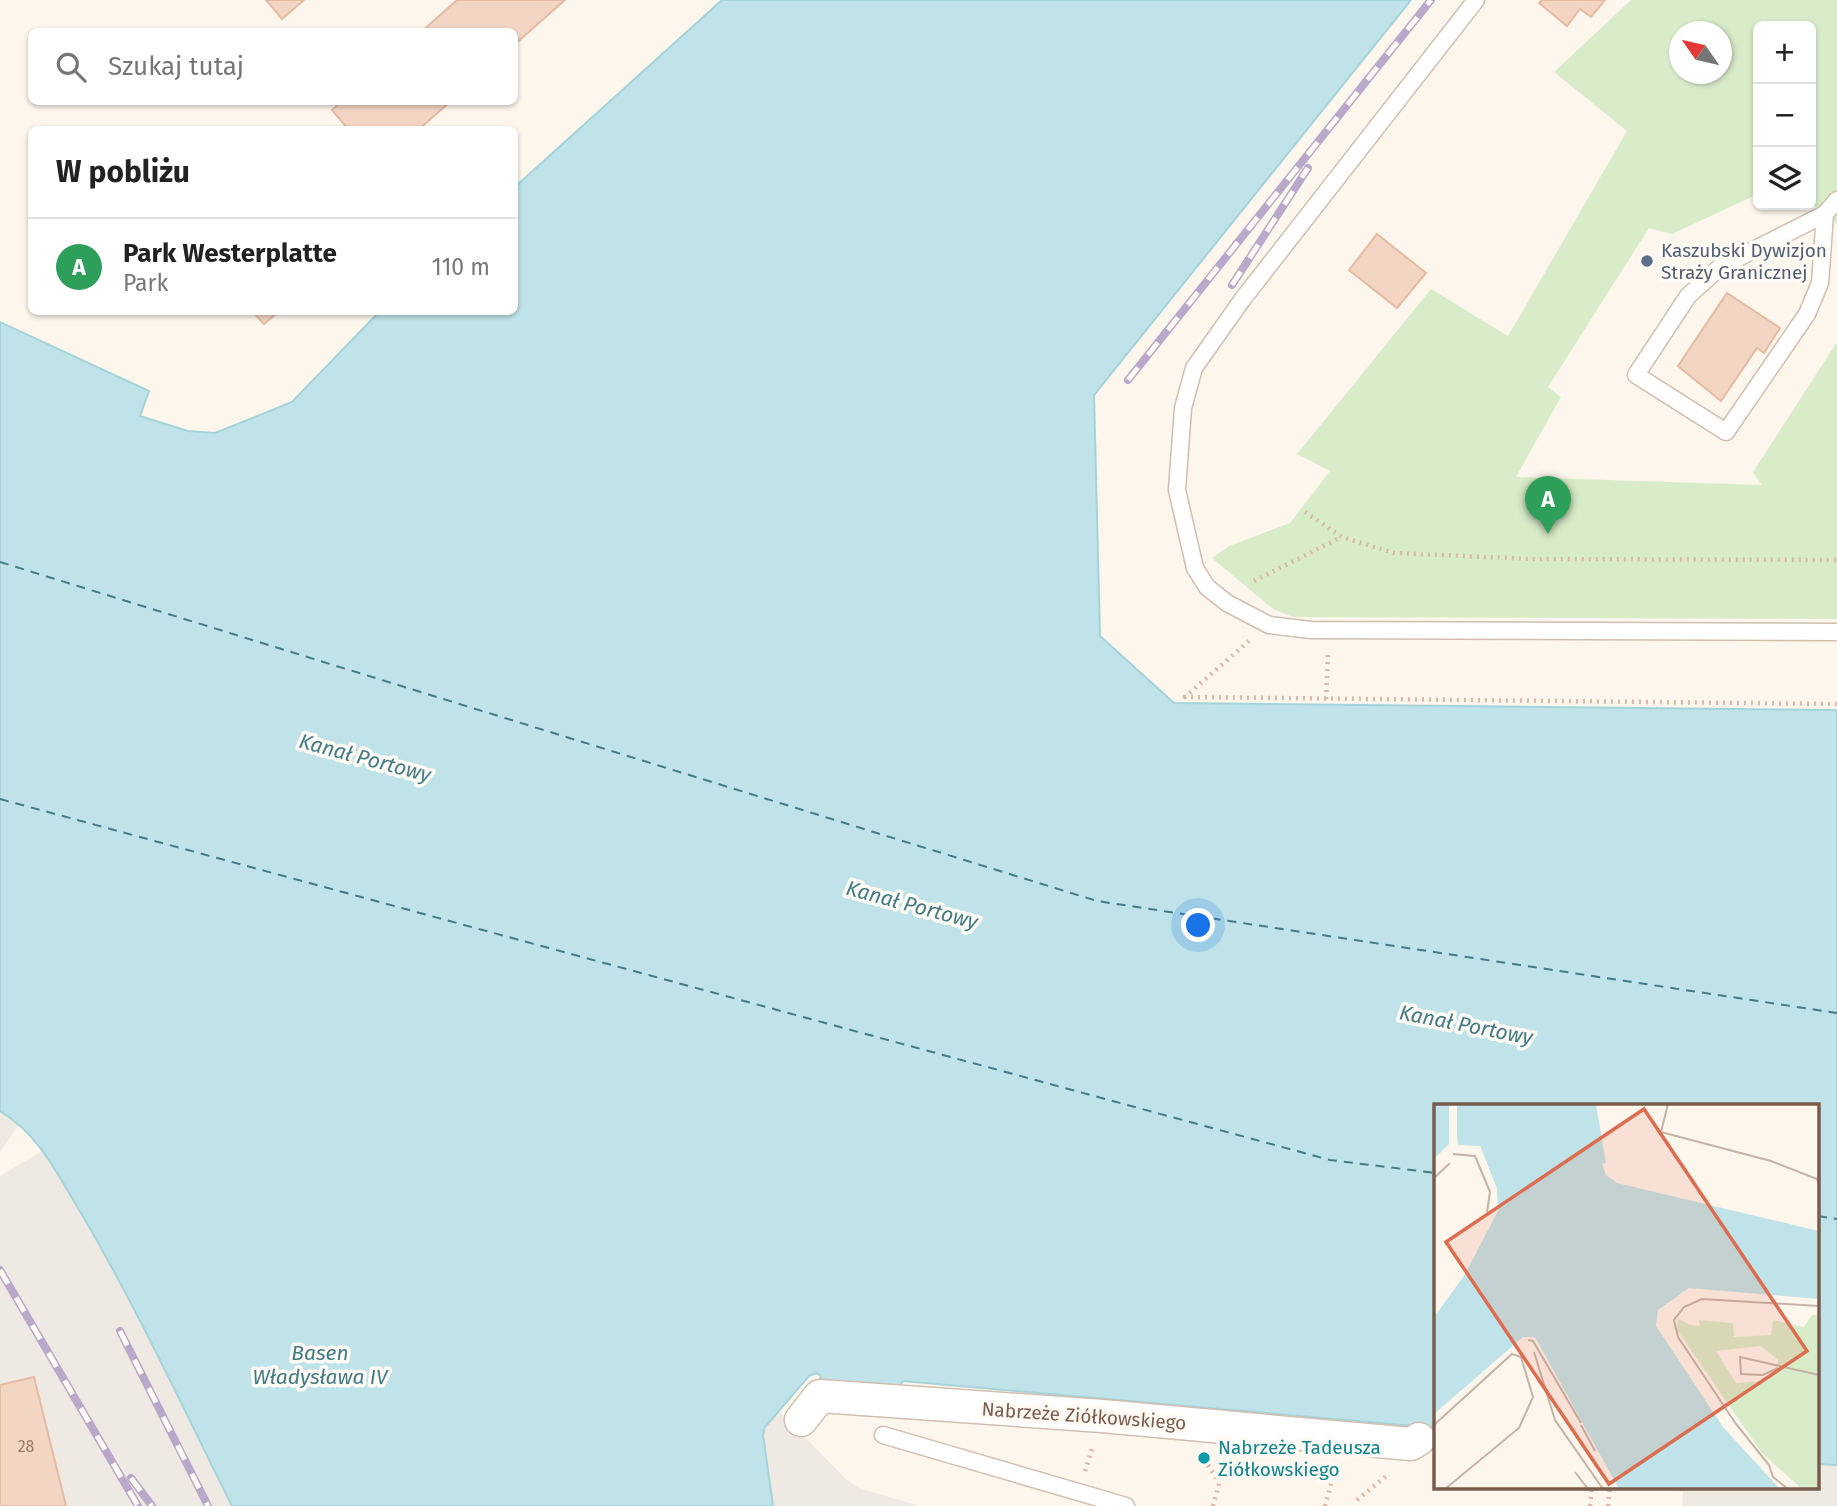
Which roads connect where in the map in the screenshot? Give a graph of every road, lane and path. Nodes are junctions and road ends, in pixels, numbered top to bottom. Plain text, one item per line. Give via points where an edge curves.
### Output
1 (1475, 0) edge
2 (1837, 200) edge
3 (1825, 214) junction
4 (1305, 512) dead end
5 (1342, 537) junction
6 (1837, 560) edge
7 (1254, 581) dead end
8 (1269, 625) junction
9 (1328, 630) junction
10 (1837, 632) edge
11 (1326, 699) junction
12 (1837, 704) edge
13 (1102, 1416) junction
14 (801, 1420) dead end
15 (1235, 1428) junction
16 (883, 1435) dead end
17 (1428, 1440) edge
18 (1208, 1465) dead end
19 (1219, 1482) junction
20 (1592, 1488) edge
21 (1610, 1488) edge
22 (1079, 1492) junction
23 (1126, 1506) edge
24 (1213, 1506) edge
25 (1590, 1506) edge
26 (1608, 1506) edge

1 - 8 lane via 1242,299 1194,368 1183,408 1177,490 1195,568 1207,587 1227,603
2 - 3 lane
3 - 3 lane via 1720,267 1688,296 1636,375 1726,432 1807,314 1820,283
4 - 5 path
5 - 6 path via 1394,553 1532,559
5 - 7 path
8 - 9 lane
8 - 11 path via 1185,697
9 - 10 lane
9 - 11 path
11 - 12 path
13 - 14 street, Nabrzeże Ziółkowskiego via 820,1396
13 - 15 street, Nabrzeże Ziółkowskiego
13 - 22 path
15 - 17 street, Nabrzeże Ziółkowskiego via 1411,1444
15 - 19 path
16 - 22 lane
18 - 19 path
19 - 24 path
20 - 25 path
21 - 26 path
22 - 23 lane

